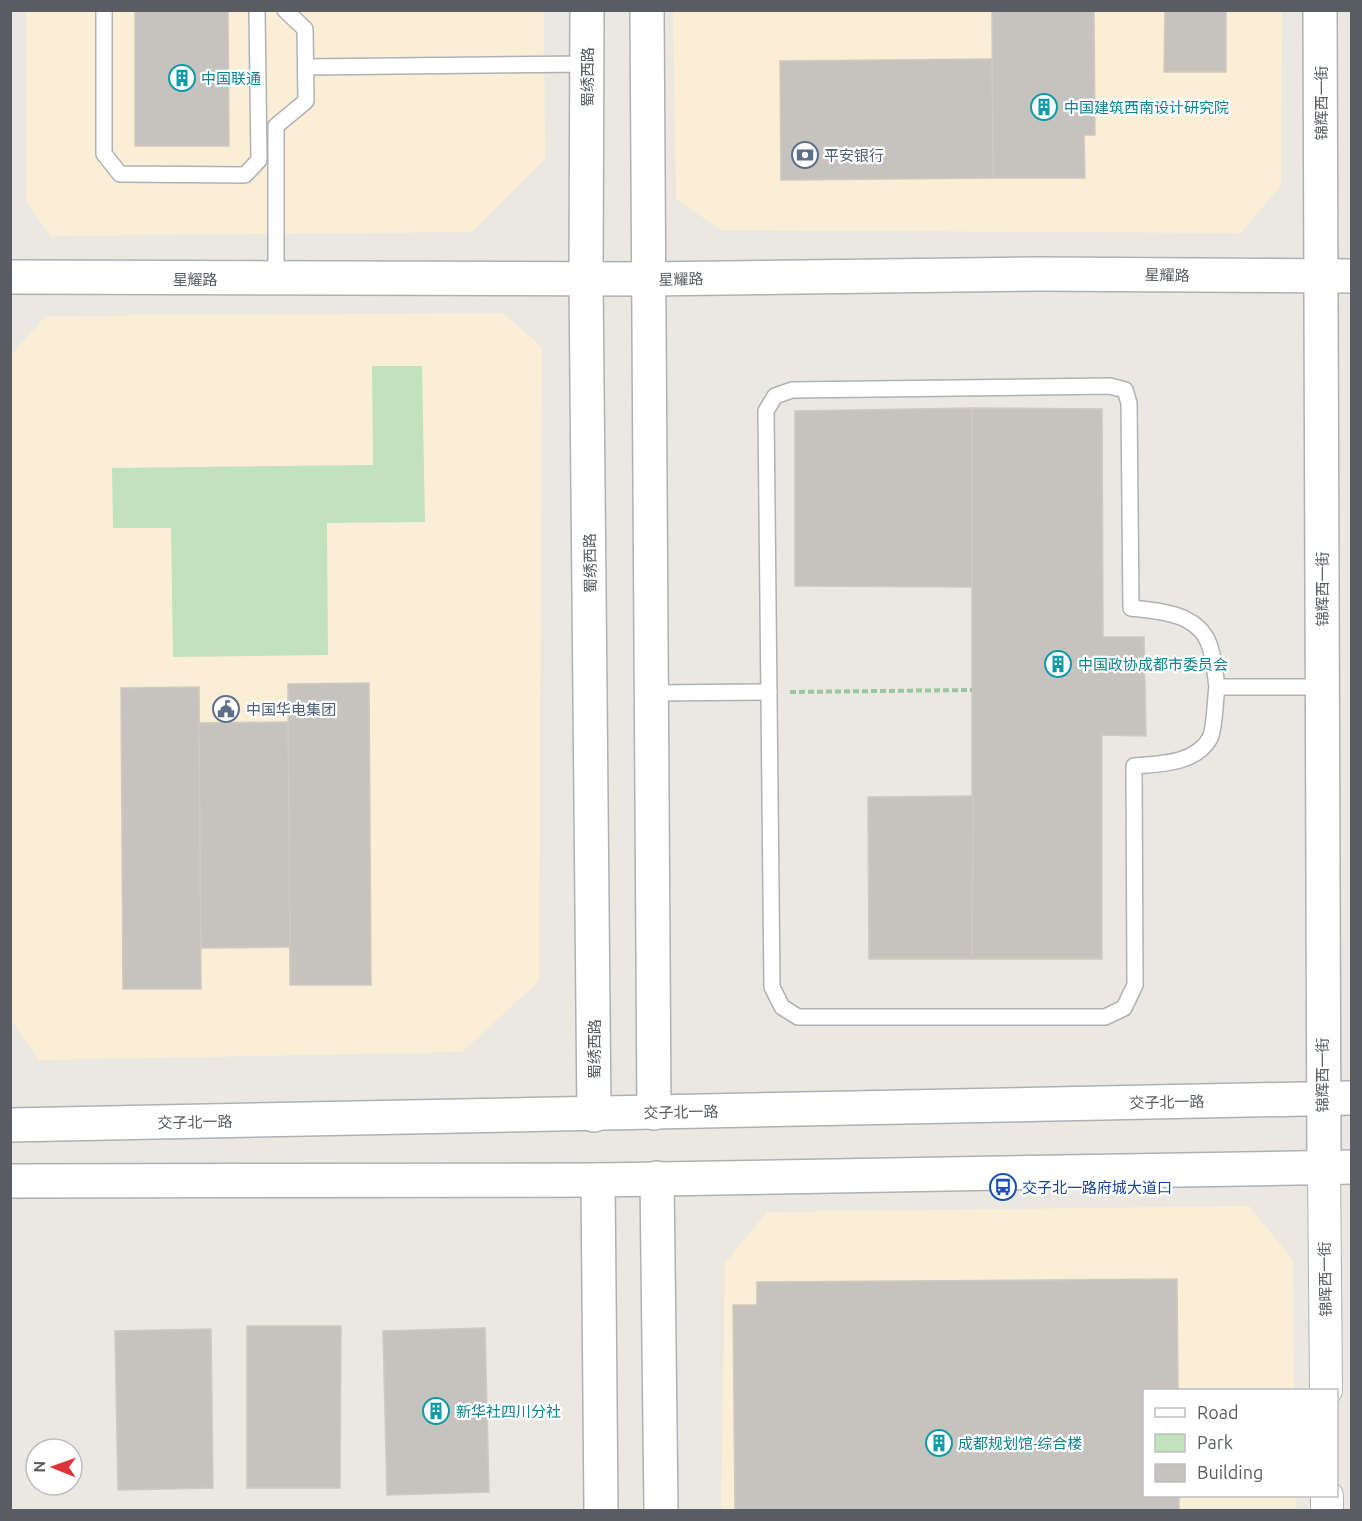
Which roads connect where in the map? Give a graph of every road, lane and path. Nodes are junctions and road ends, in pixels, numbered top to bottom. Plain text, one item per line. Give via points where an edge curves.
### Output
1 (104, 10) edge
2 (257, 10) edge
3 (285, 10) edge
4 (587, 10) edge
5 (647, 10) edge
6 (1320, 10) edge
7 (586, 64) junction
8 (306, 67) junction
9 (276, 159) junction
10 (259, 160) junction
11 (1337, 276) edge
12 (10, 277) edge
13 (276, 279) junction
14 (586, 279) junction
15 (648, 279) junction
16 (1217, 687) junction
17 (1322, 687) junction
18 (972, 690) dead end
19 (769, 692) junction
20 (653, 693) junction
21 (1337, 1098) edge
22 (654, 1113) junction
23 (594, 1115) junction
24 (10, 1125) edge
25 (1338, 1167) edge
26 (657, 1178) junction
27 (598, 1180) junction
28 (10, 1181) edge
29 (1326, 1389) edge
30 (601, 1510) edge
31 (661, 1510) edge

1 - 10 lane via 104,154 120,174 245,175
2 - 10 lane
3 - 8 lane via 305,29
4 - 7 street, 蜀绣西路
5 - 15 street
6 - 11 street, 锦辉西一街
7 - 8 lane
7 - 14 street, 蜀绣西路
8 - 9 lane via 306,101 276,126
9 - 10 lane
9 - 13 lane
11 - 15 street, 星耀路 via 1038,274
11 - 17 street, 锦辉西一街
12 - 13 street, 星耀路
13 - 14 street, 星耀路
14 - 15 street, 星耀路
14 - 23 street, 蜀绣西路
15 - 20 street
16 - 17 lane
16 - 19 lane via 1209,643 1193,622 1165,611 1131,608 1129,403 1125,390 1110,386 792,390 775,396 766,411
16 - 19 lane via 1210,738 1194,755 1164,764 1134,766 1135,985 1124,1008 1105,1017 798,1017 782,1007 772,987
17 - 21 street, 锦辉西一街
18 - 19 path
19 - 20 lane
20 - 22 street
21 - 22 street, 交子北一路
21 - 25 street, 锦辉西一街
22 - 23 street, 交子北一路
23 - 24 street, 交子北一路
25 - 26 street
25 - 29 street, 锦晖西一街
26 - 27 street
26 - 31 street
27 - 28 street
27 - 30 street

